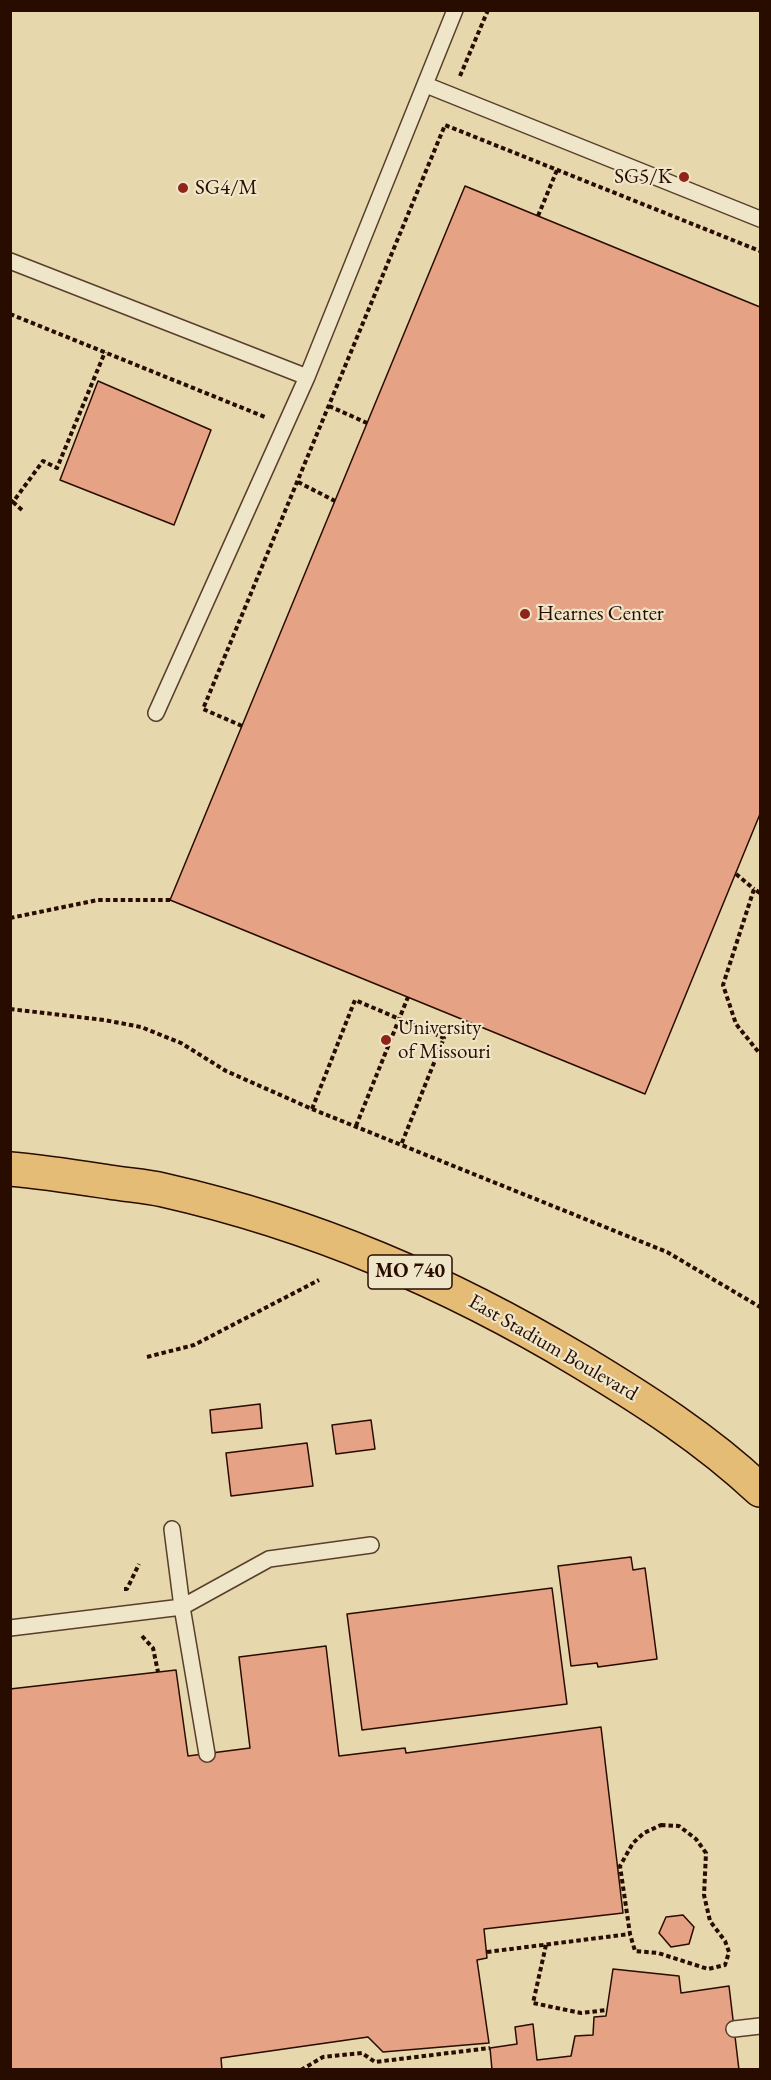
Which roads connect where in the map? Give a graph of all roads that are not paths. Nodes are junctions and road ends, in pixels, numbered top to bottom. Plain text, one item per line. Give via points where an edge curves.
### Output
1 (455, 10) edge
2 (426, 85) junction
3 (760, 219) edge
4 (10, 261) edge
5 (307, 376) junction
6 (156, 713) dead end
7 (10, 1169) edge
8 (760, 1490) edge
9 (172, 1529) dead end
10 (371, 1545) dead end
11 (182, 1607) junction
12 (10, 1628) edge
13 (207, 1754) dead end
14 (760, 2026) edge
15 (734, 2029) dead end

1 - 2 lane
2 - 3 lane
2 - 5 lane
4 - 5 lane
5 - 6 lane
7 - 8 main road, East Stadium Boulevard / MO 740 via 161,1190 251,1213 339,1242 435,1283 509,1319 637,1395
9 - 11 lane
10 - 11 lane via 269,1559
11 - 12 lane
11 - 13 lane
14 - 15 lane

